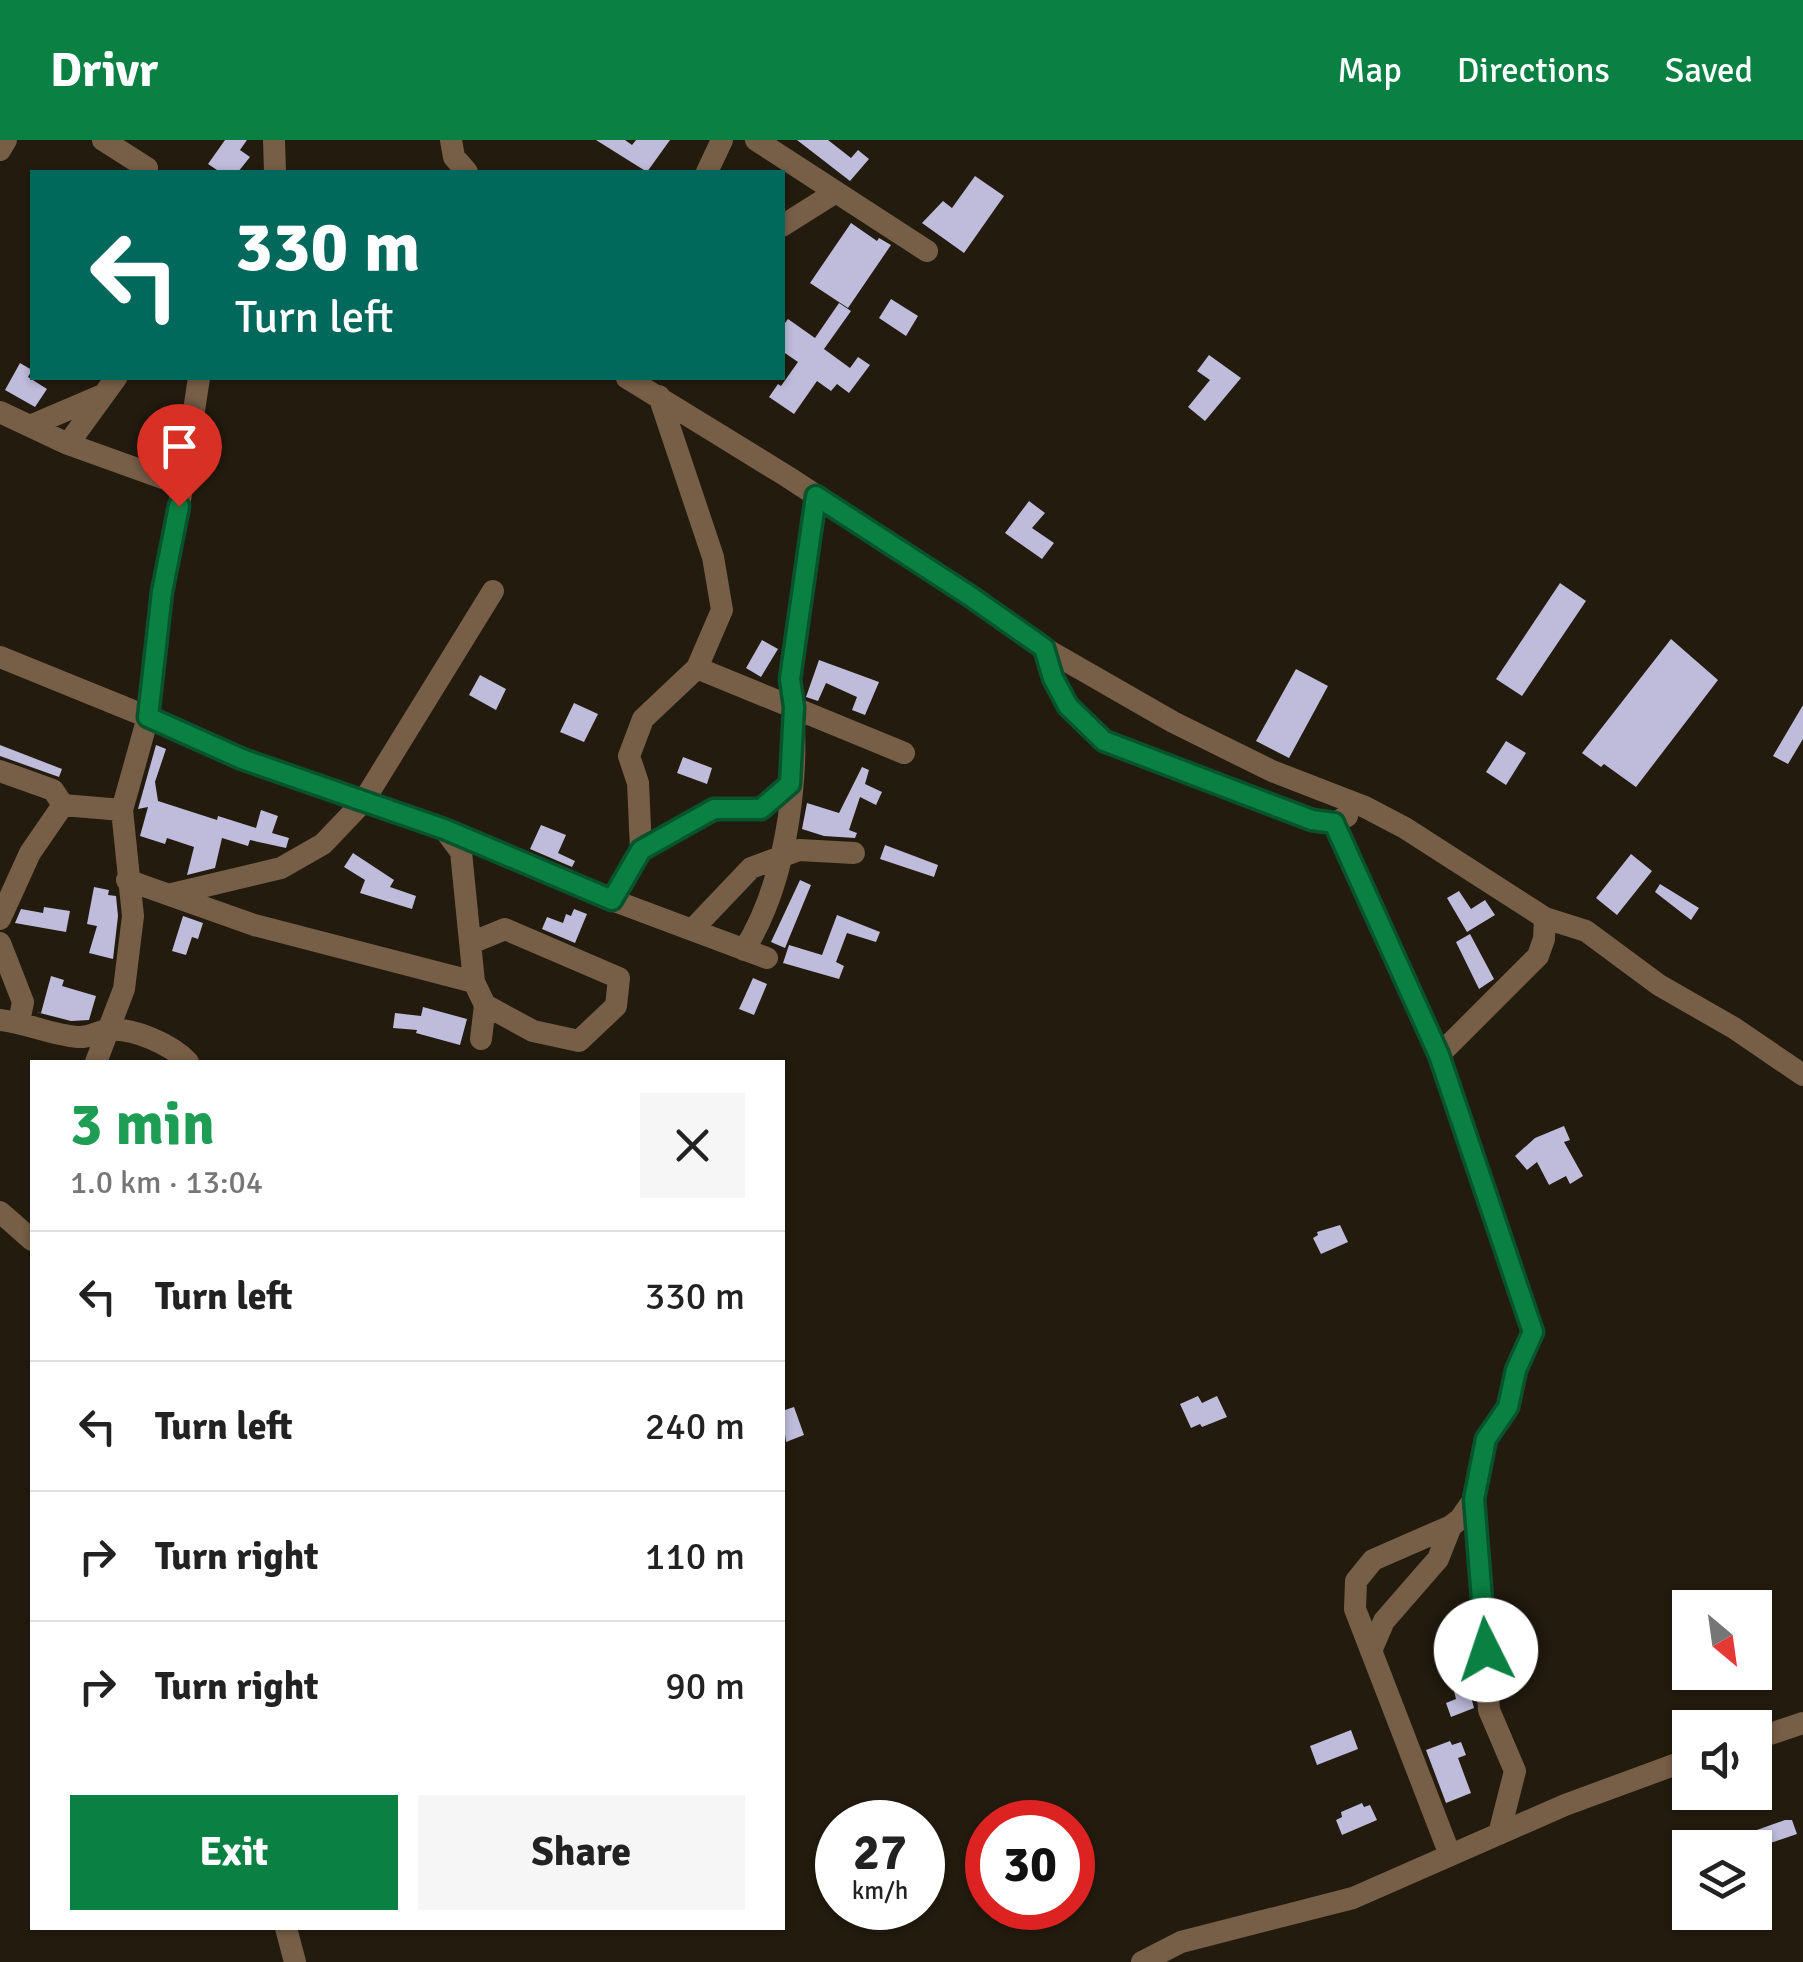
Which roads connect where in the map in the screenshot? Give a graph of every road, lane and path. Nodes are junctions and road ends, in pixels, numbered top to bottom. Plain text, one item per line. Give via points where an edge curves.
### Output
1 (6, 140) edge
2 (103, 140) edge
3 (274, 140) edge
4 (450, 140) edge
5 (722, 140) edge
6 (756, 140) edge
7 (0, 150) edge
8 (147, 168) dead end
9 (275, 170) edge
10 (464, 170) edge
11 (708, 170) edge
12 (836, 192) junction
13 (785, 224) edge
14 (926, 251) dead end
15 (199, 380) edge
16 (631, 380) edge
17 (110, 386) edge
18 (659, 396) junction
19 (0, 412) edge
20 (32, 426) junction
21 (68, 444) junction
22 (182, 485) junction
23 (816, 496) junction
24 (492, 591) dead end
25 (1044, 648) junction
26 (0, 657) edge
27 (697, 668) junction
28 (794, 707) junction
29 (148, 717) junction
30 (904, 753) dead end
31 (0, 772) edge
32 (790, 784) junction
33 (362, 802) junction
34 (63, 804) junction
35 (1365, 806) junction
36 (122, 810) junction
37 (1334, 823) junction
38 (444, 829) junction
39 (641, 850) junction
40 (854, 853) dead end
41 (781, 856) junction
42 (127, 880) junction
43 (172, 894) junction
44 (612, 900) junction
45 (1545, 918) junction
46 (0, 919) edge
47 (692, 930) junction
48 (0, 943) edge
49 (470, 943) junction
50 (474, 982) junction
51 (485, 1005) junction
52 (10, 1021) edge
53 (108, 1030) junction
54 (481, 1039) dead end
55 (1439, 1055) junction
56 (97, 1060) edge
57 (186, 1060) edge
58 (1803, 1075) edge
59 (0, 1212) edge
60 (30, 1238) edge
61 (1474, 1499) junction
62 (1451, 1526) junction
63 (1371, 1652) junction
64 (1803, 1724) edge
65 (1772, 1734) edge
66 (1672, 1765) edge
67 (1499, 1834) junction
68 (1450, 1855) junction
69 (287, 1930) edge
70 (296, 1962) edge
71 (1142, 1962) edge

1 - 7 street
2 - 8 street
3 - 9 street
4 - 10 street
5 - 11 street
6 - 12 street
12 - 13 street
12 - 14 street
15 - 22 street
16 - 18 street
17 - 20 street
17 - 21 street
18 - 23 street
18 - 27 street via 713,558 722,610
19 - 20 street
20 - 21 street
21 - 22 street
22 - 29 street
23 - 25 street
23 - 28 street via 790,679
24 - 33 street
25 - 35 street via 1272,771
25 - 37 street via 1068,706 1104,741
26 - 29 street
27 - 28 street
27 - 39 street via 643,719 629,756 638,782
28 - 30 street
28 - 32 street
29 - 33 street
29 - 36 street
31 - 34 street via 53,790
32 - 39 street via 761,809 714,809
32 - 41 street
33 - 38 street
33 - 43 street via 322,844 281,868
34 - 36 street
34 - 46 street via 30,853
35 - 37 street
35 - 45 street
36 - 42 street
37 - 55 street
38 - 44 street
38 - 49 street via 461,852
39 - 44 street
40 - 41 street via 799,850
41 - 47 street via 751,868
41 - 47 street via 761,923 767,958
42 - 43 street
42 - 53 street via 133,916 124,989
43 - 50 street via 254,925
44 - 47 street
45 - 55 street via 1538,956
45 - 58 street via 1586,930 1659,985
48 - 52 street via 23,1002
49 - 50 street
49 - 51 street via 505,929 619,978 616,1006 580,1041 533,1031
50 - 51 street
51 - 54 street
52 - 53 street via 78,1038
53 - 56 street
53 - 57 street via 135,1034
55 - 61 street via 1533,1332 1508,1407 1486,1439
59 - 60 street
61 - 62 street
61 - 67 street via 1489,1710 1515,1771
62 - 63 street via 1438,1559 1404,1594
62 - 63 street via 1373,1560 1356,1581 1354,1609
63 - 68 street
64 - 65 street
66 - 67 street
67 - 68 street
68 - 71 street via 1352,1898 1181,1942
69 - 70 street

